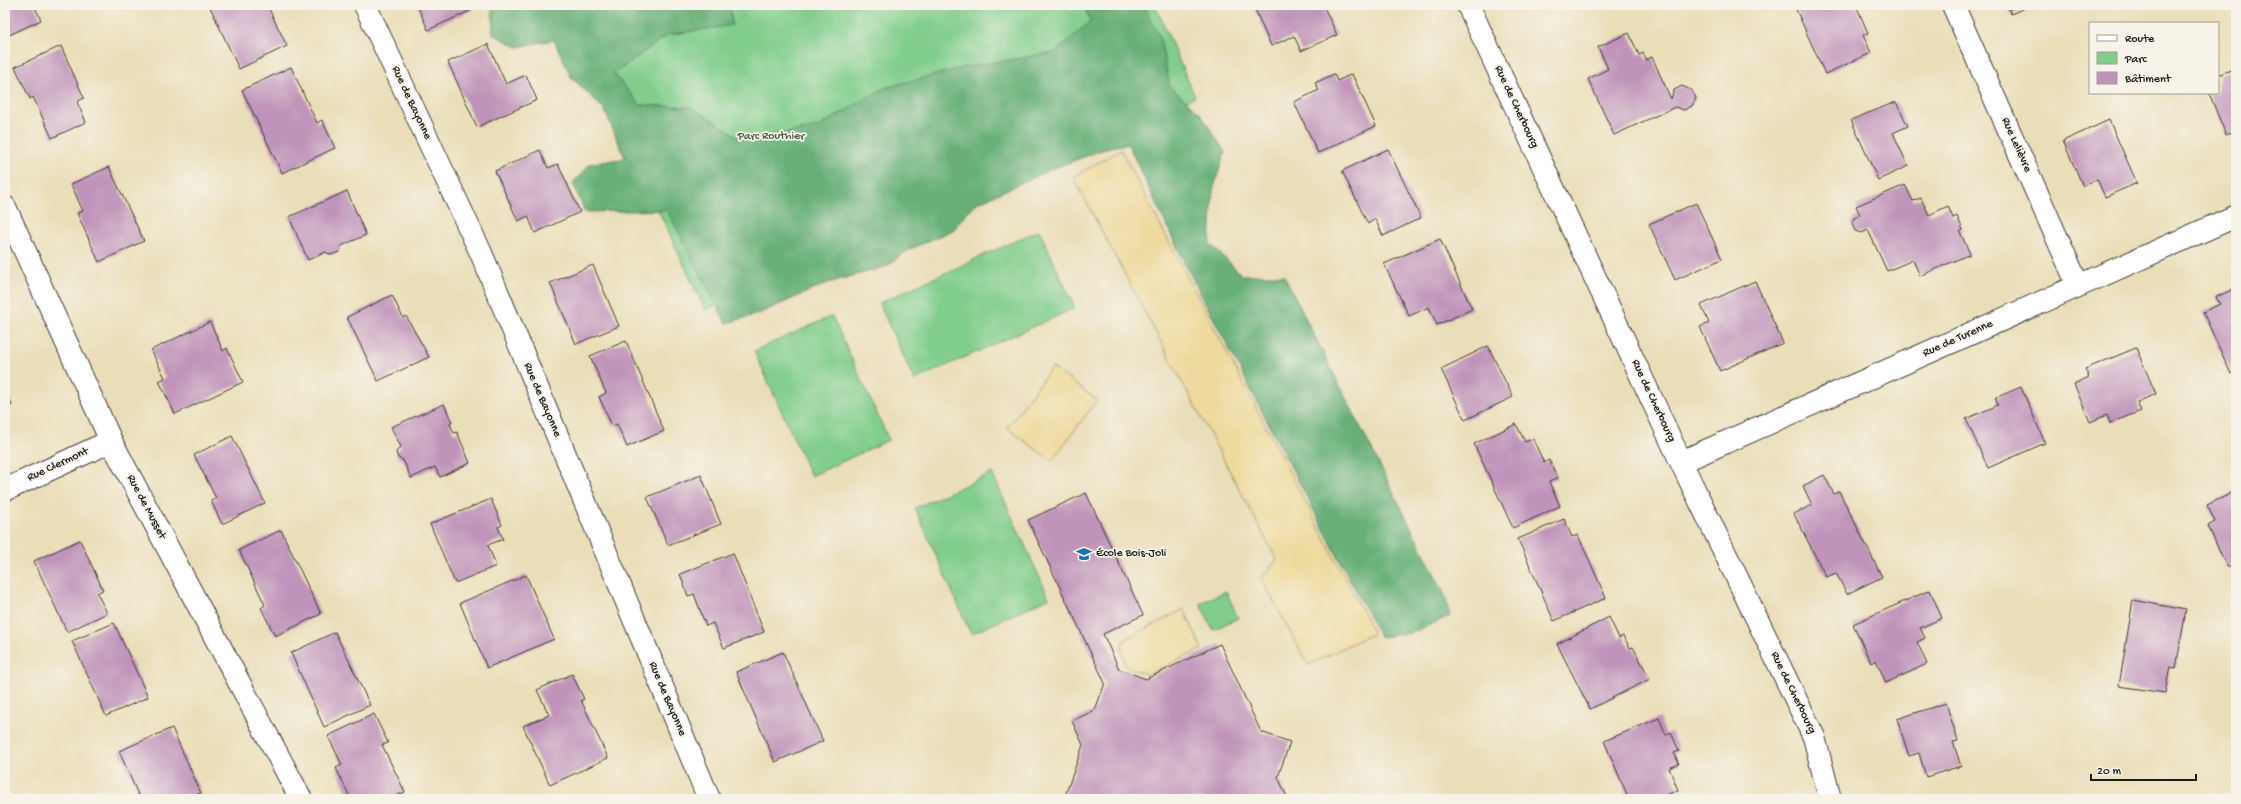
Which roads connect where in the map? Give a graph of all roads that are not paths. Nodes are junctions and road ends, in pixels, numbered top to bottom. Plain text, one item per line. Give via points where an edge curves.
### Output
1 (365, 5) edge
2 (1468, 5) edge
3 (1953, 5) edge
4 (5, 208) edge
5 (2236, 216) edge
6 (2078, 286) junction
7 (111, 441) junction
8 (1681, 462) junction
9 (5, 490) edge
10 (300, 799) edge
11 (709, 799) edge
12 (1830, 799) edge

1 - 11 street, Rue de Bayonne via 481,253
2 - 8 street, Rue de Cherbourg
3 - 6 street, Rue Lelièvre
4 - 7 street, Rue de Musset
5 - 6 street, Rue de Turenne
6 - 8 street, Rue de Turenne
7 - 9 street, Rue Clermont
7 - 10 street, Rue de Musset
8 - 12 street, Rue de Cherbourg via 1814,737

